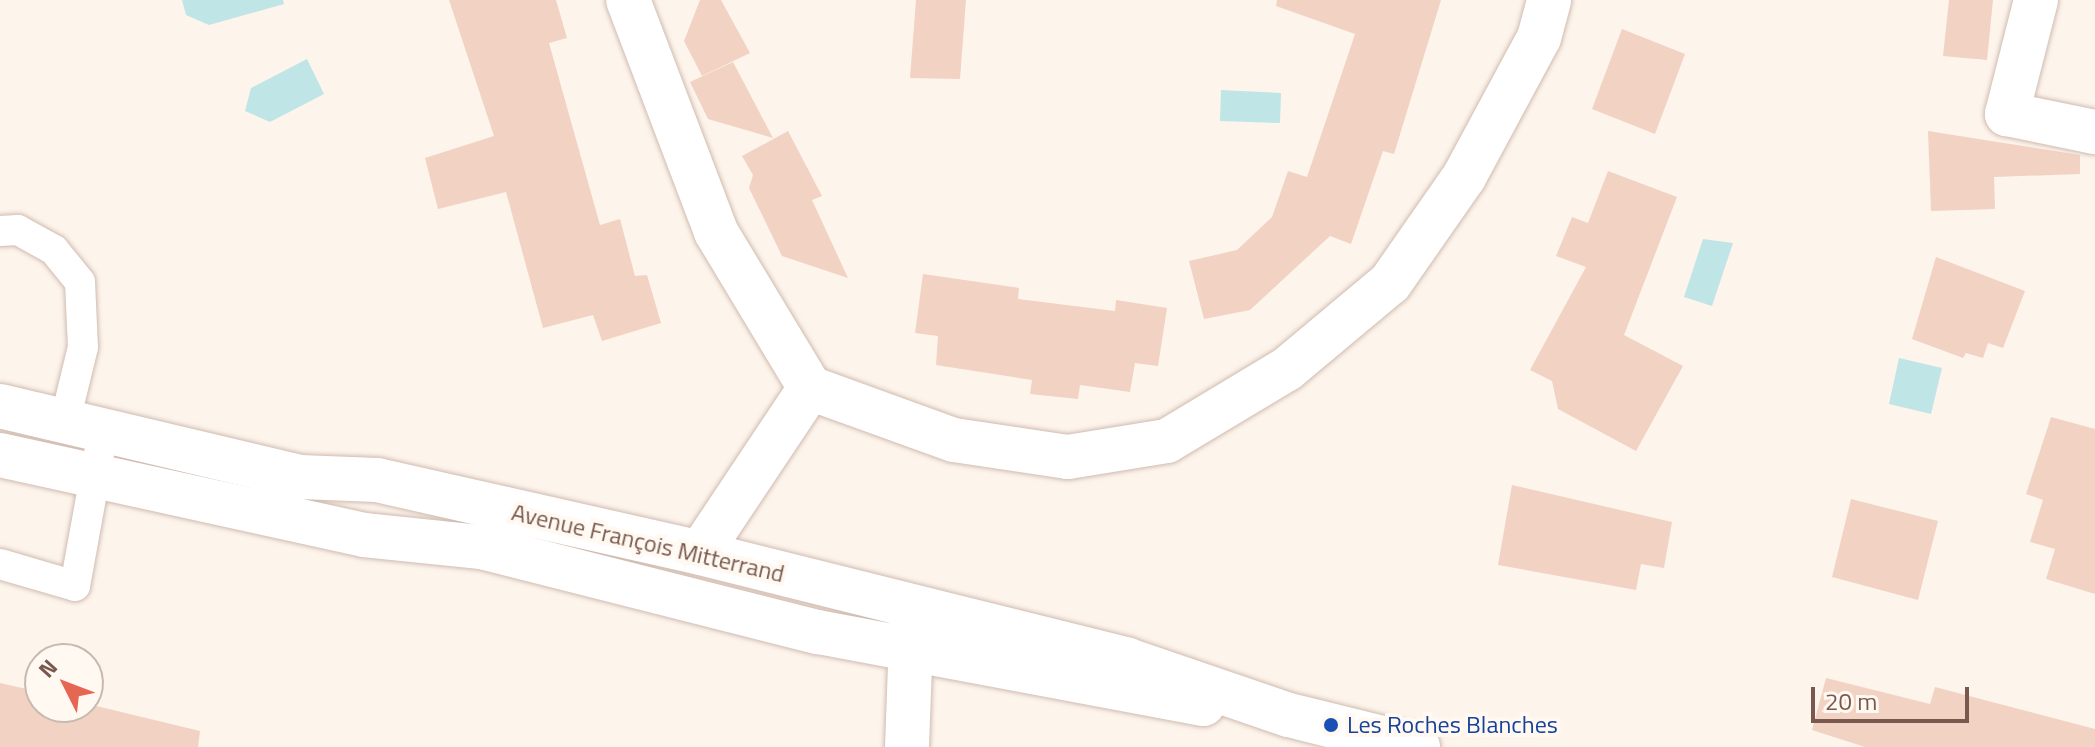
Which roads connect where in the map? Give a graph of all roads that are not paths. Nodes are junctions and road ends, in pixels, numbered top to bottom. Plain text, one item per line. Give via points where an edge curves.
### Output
1 (628, 0) edge
2 (1549, 0) edge
3 (2036, 0) edge
4 (2095, 132) edge
5 (0, 231) edge
6 (810, 388) junction
7 (0, 406) edge
8 (85, 422) junction
9 (0, 455) edge
10 (96, 477) junction
11 (700, 553) junction
12 (0, 564) edge
13 (910, 629) junction
14 (907, 747) edge
15 (1418, 747) edge

1 - 6 main road via 716,232
2 - 6 main road via 1539,38 1464,177 1390,283 1287,369 1167,441 1068,457 954,440
3 - 4 main road via 2007,114
5 - 8 lane via 18,230 54,250 80,282
6 - 11 main road
7 - 8 main road, Avenue François Mitterrand
8 - 10 lane
8 - 11 main road, Avenue François Mitterrand via 300,477 377,480
9 - 10 main road, Avenue François Mitterrand
10 - 12 lane via 75,586
10 - 13 main road, Avenue François Mitterrand via 364,535 481,547
11 - 13 main road, Avenue François Mitterrand
13 - 14 main road
13 - 15 main road, Avenue François Mitterrand via 1128,660 1289,715

